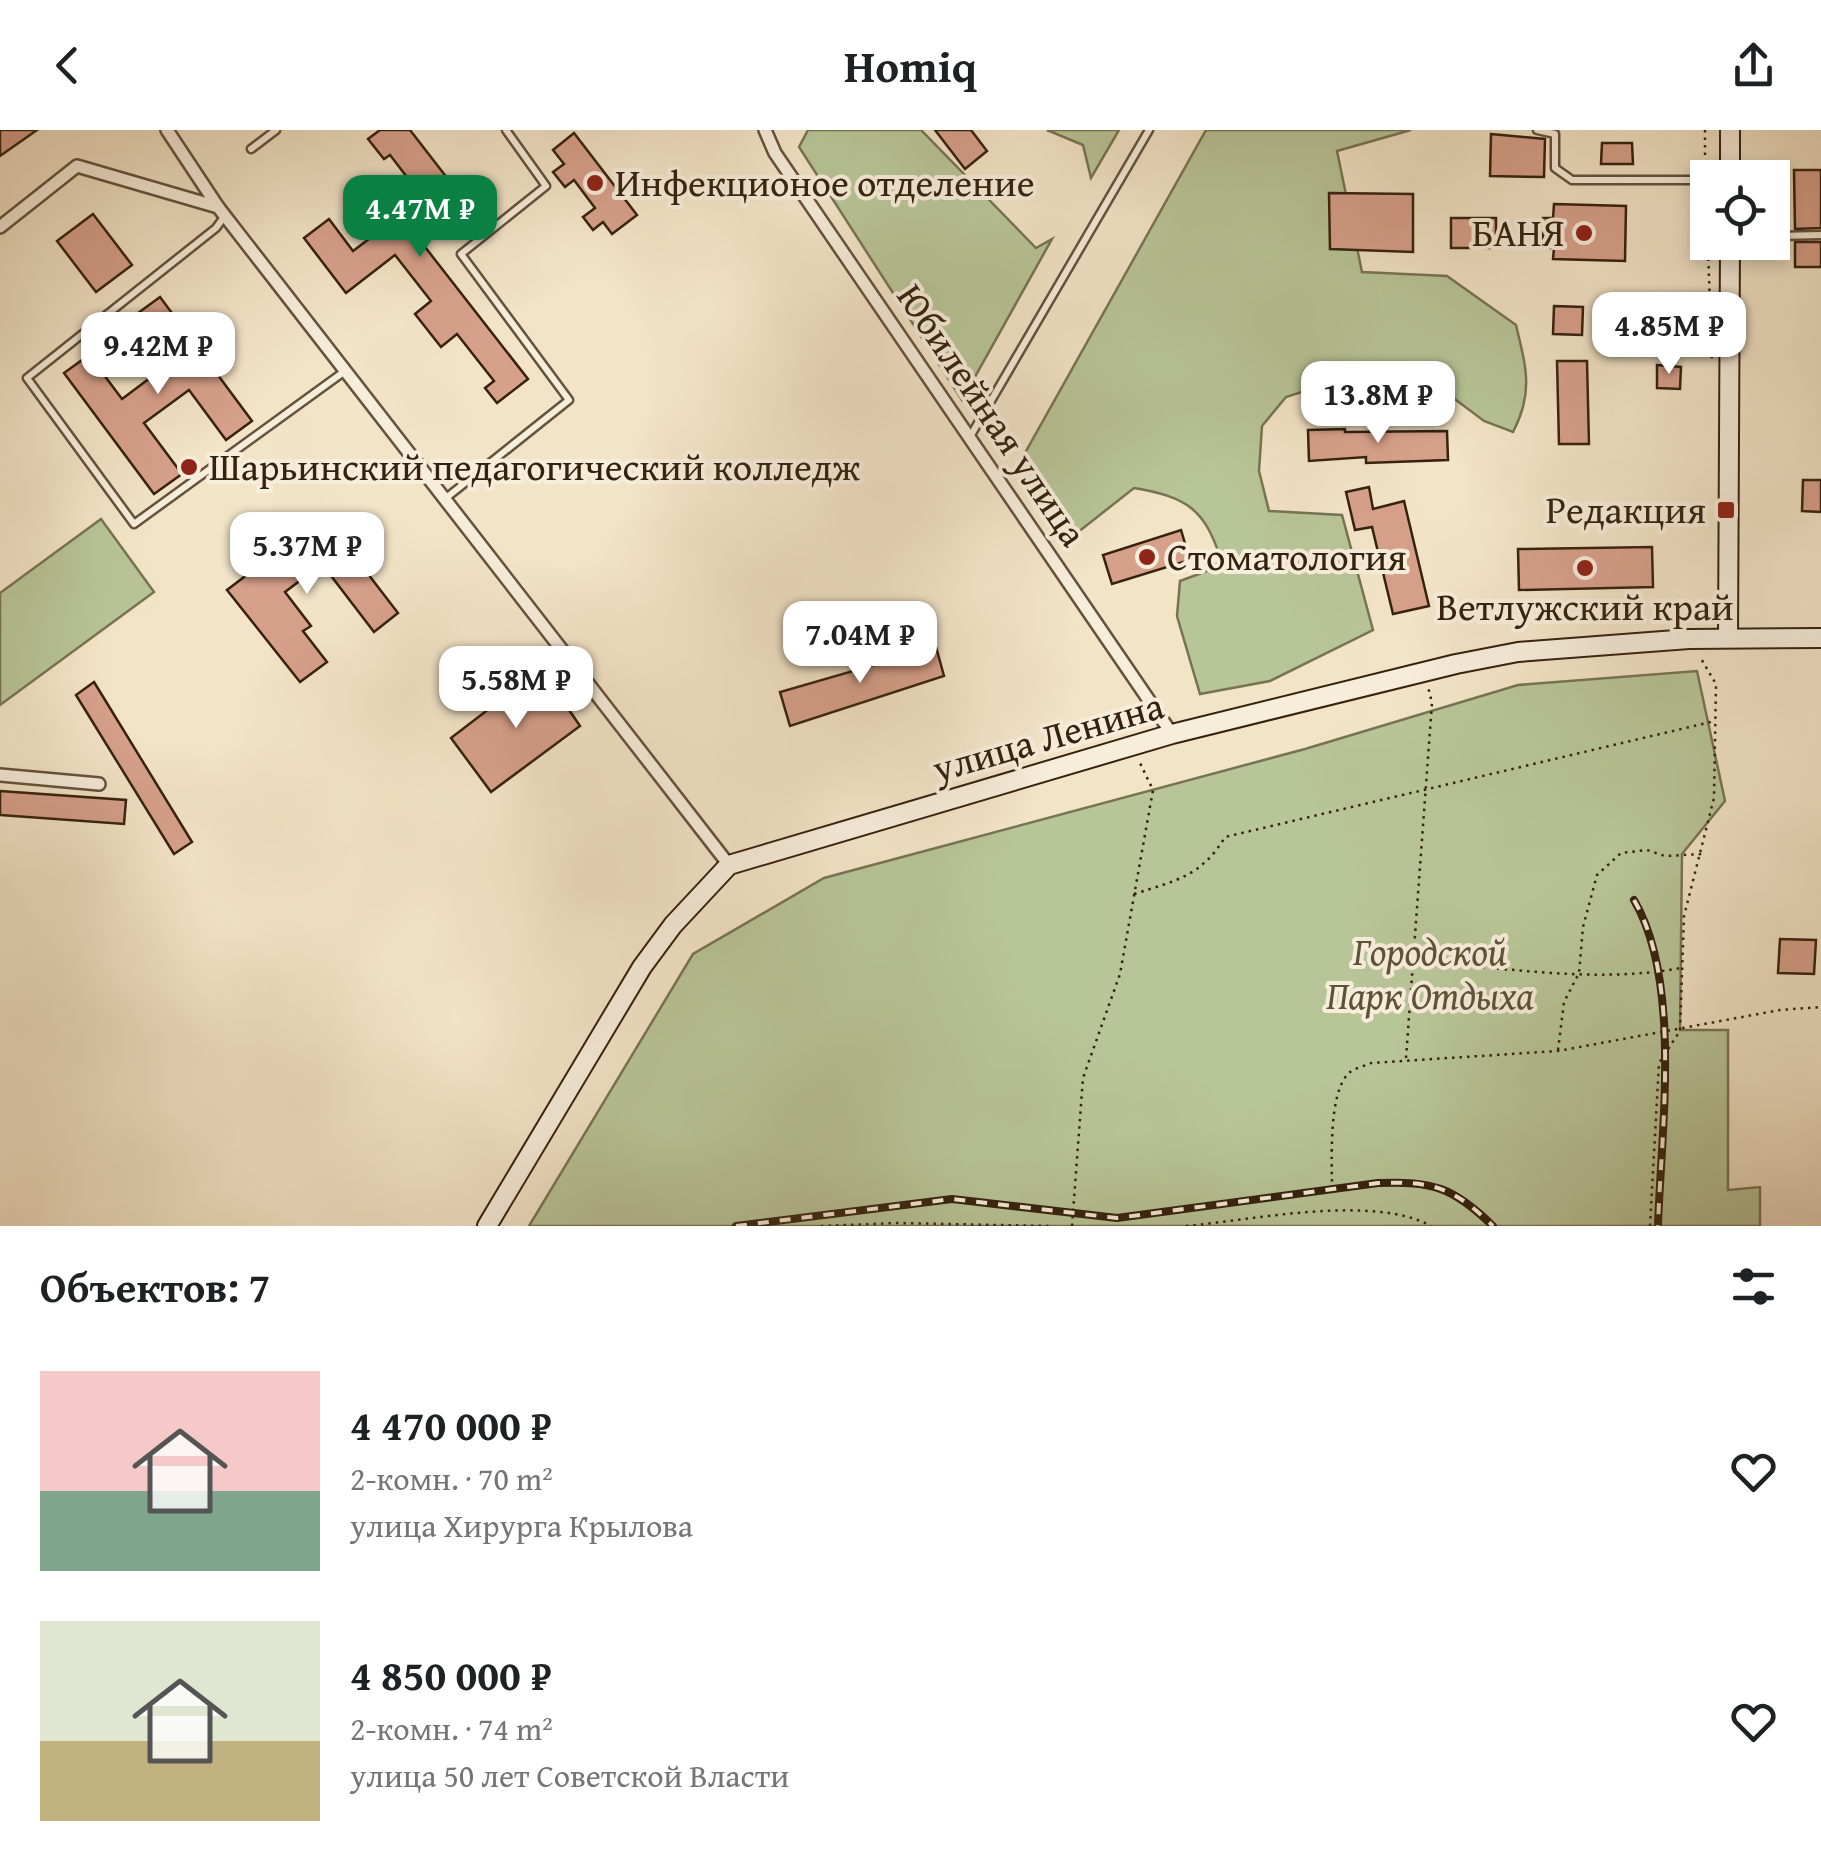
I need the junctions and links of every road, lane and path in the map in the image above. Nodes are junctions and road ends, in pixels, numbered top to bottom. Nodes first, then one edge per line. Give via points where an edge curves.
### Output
1 (167, 130) edge
2 (276, 130) edge
3 (506, 130) edge
4 (765, 130) edge
5 (1149, 130) edge
6 (1537, 130) edge
7 (1705, 130) edge
8 (1730, 130) edge
9 (251, 149) dead end
10 (1706, 160) edge
11 (1730, 160) edge
12 (1690, 180) edge
13 (222, 211) junction
14 (0, 228) edge
15 (1790, 236) edge
16 (1821, 236) edge
17 (1707, 260) edge
18 (1730, 260) edge
19 (1713, 370) dead end
20 (346, 372) junction
21 (971, 435) junction
22 (445, 499) junction
23 (1728, 638) junction
24 (1821, 638) edge
25 (1690, 640) junction
26 (1425, 673) junction
27 (1715, 721) junction
28 (1172, 734) junction
29 (1132, 746) junction
30 (0, 775) edge
31 (99, 784) dead end
32 (1426, 792) junction
33 (1702, 854) junction
34 (729, 865) junction
35 (1134, 894) junction
36 (1414, 961) junction
37 (1682, 968) junction
38 (1579, 974) junction
39 (1821, 1008) edge
40 (1680, 1030) junction
41 (1558, 1052) junction
42 (1406, 1060) junction
43 (1332, 1189) dead end
44 (487, 1226) edge
45 (820, 1226) edge
46 (1050, 1226) edge
47 (1072, 1226) edge
48 (1186, 1226) edge
49 (1431, 1226) edge
50 (1650, 1226) edge

1 - 13 street
2 - 9 lane
3 - 22 lane via 546,186 461,254 570,400
4 - 21 street, Юбилейная улица
5 - 21 lane
6 - 12 lane via 1554,134 1556,168 1572,180
7 - 10 path
8 - 11 street
13 - 14 street via 76,166
13 - 20 street
13 - 20 lane via 216,228 27,378 134,524
15 - 16 lane
17 - 19 path
18 - 23 street
20 - 22 street
21 - 28 street, Юбилейная улица
22 - 34 street
23 - 24 street, улица Ленина
23 - 25 street, улица Ленина
25 - 26 street, улица Ленина via 1518,652
25 - 27 path via 1716,684
26 - 28 street, улица Ленина
26 - 32 path via 1432,703
27 - 32 path
27 - 33 path via 1714,798
28 - 29 street, улица Ленина
29 - 34 street, улица Ленина
29 - 35 path via 1152,790
30 - 31 street
32 - 35 path via 1224,837 1210,862
32 - 36 path
33 - 37 path via 1684,916
33 - 38 path via 1621,853 1597,875
34 - 44 street via 642,968
35 - 47 path via 1120,974 1082,1078
36 - 38 path
36 - 42 path
37 - 38 path
37 - 40 path
38 - 41 path via 1564,1002
39 - 40 path
40 - 41 path
40 - 50 path via 1659,1063
41 - 42 path
42 - 43 path via 1348,1073 1332,1136
45 - 46 path
48 - 49 path via 1360,1209 1411,1215

